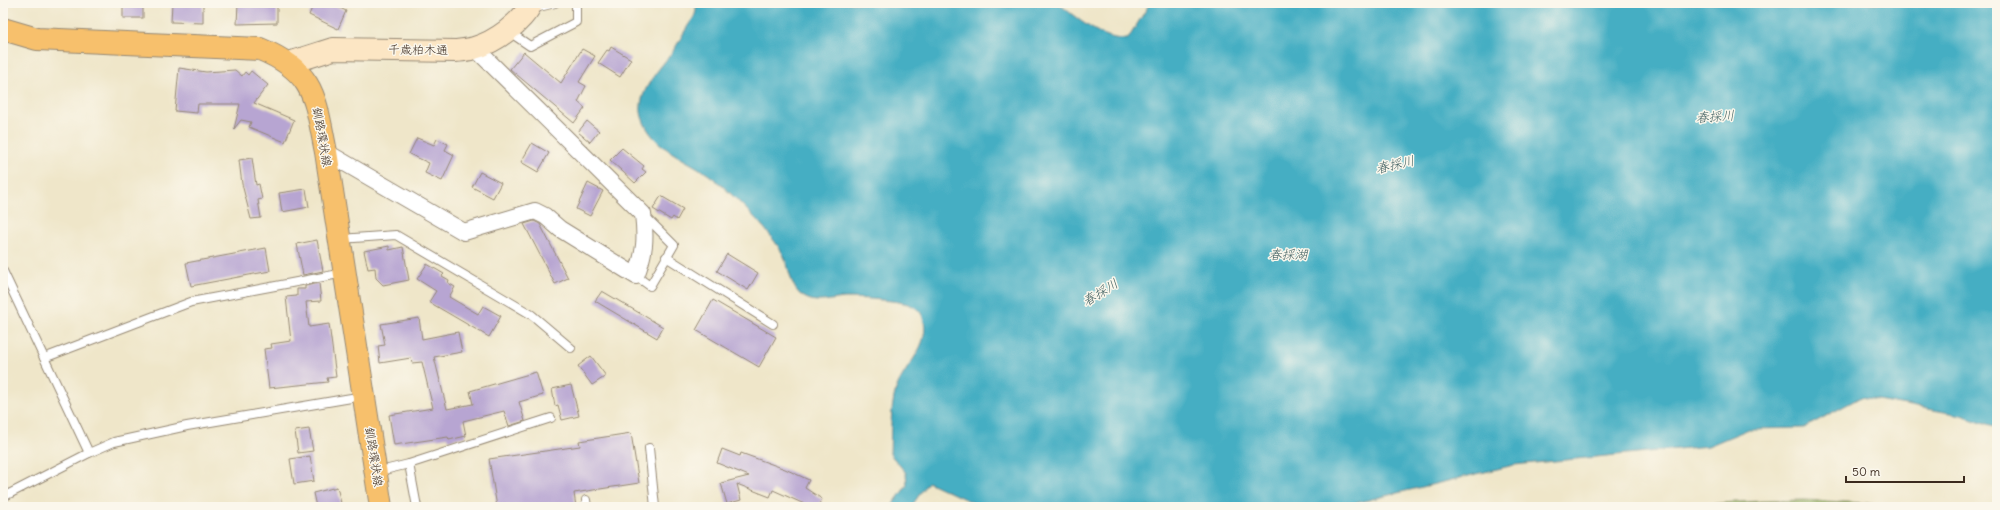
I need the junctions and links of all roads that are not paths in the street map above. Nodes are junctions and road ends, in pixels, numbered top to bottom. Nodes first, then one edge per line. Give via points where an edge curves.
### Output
1 (555, 3) edge
2 (576, 3) edge
3 (530, 6) edge
4 (3, 29) edge
5 (507, 31) junction
6 (475, 48) junction
7 (288, 63) junction
8 (326, 152) junction
9 (643, 214) junction
10 (339, 239) junction
11 (666, 257) junction
12 (3, 271) edge
13 (344, 273) junction
14 (636, 276) junction
15 (773, 324) dead end
16 (571, 348) dead end
17 (44, 358) junction
18 (364, 396) junction
19 (551, 418) dead end
20 (649, 448) dead end
21 (89, 453) junction
22 (409, 464) junction
23 (376, 472) junction
24 (3, 497) edge
25 (381, 507) edge
26 (417, 507) edge
27 (655, 507) edge

1 - 3 lane
2 - 5 lane via 576,22 530,46
3 - 5 street, 千歳柏木通
4 - 7 main road, 釧路環状線 via 37,39 260,49
5 - 6 street, 千歳柏木通
6 - 7 street, 千歳柏木通 via 456,51 333,49
6 - 9 street
7 - 8 main road, 釧路環状線 via 303,78 314,96
8 - 10 main road, 釧路環状線
8 - 14 street via 464,232 535,211
9 - 11 lane via 674,245
9 - 14 street via 644,256
10 - 13 main road, 釧路環状線
10 - 16 lane via 396,235 532,315
11 - 14 lane via 650,286
11 - 15 lane
12 - 17 lane
13 - 17 lane via 191,302
13 - 18 main road, 釧路環状線
17 - 21 lane
18 - 21 lane via 187,426 114,442
18 - 23 main road, 釧路環状線
19 - 22 lane
20 - 27 lane
21 - 24 lane
22 - 23 lane
22 - 26 lane
23 - 25 main road, 釧路環状線

